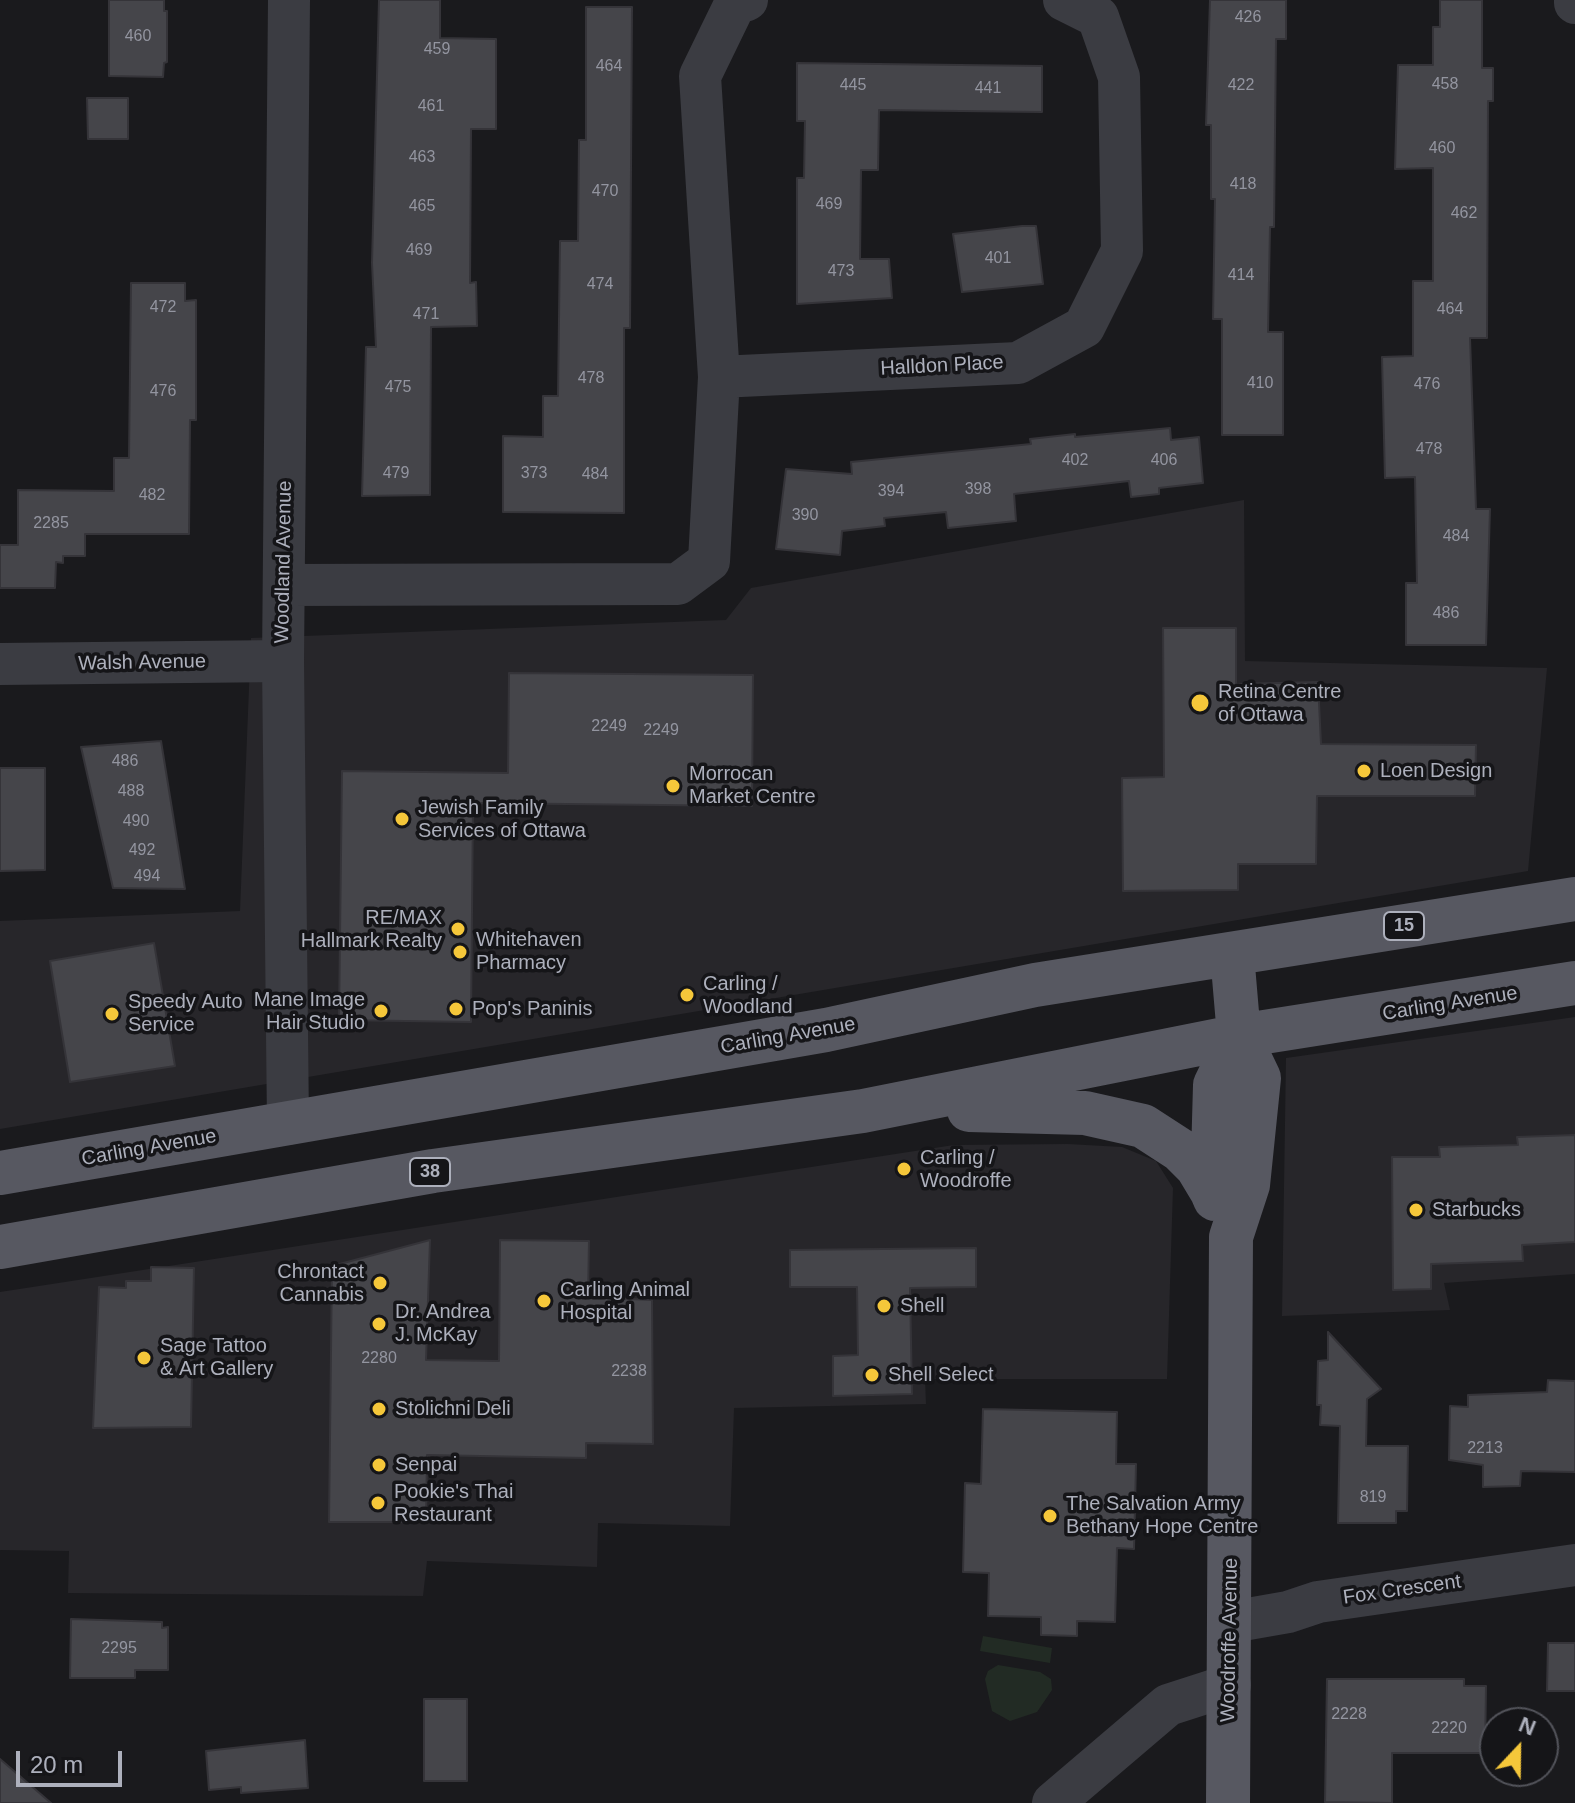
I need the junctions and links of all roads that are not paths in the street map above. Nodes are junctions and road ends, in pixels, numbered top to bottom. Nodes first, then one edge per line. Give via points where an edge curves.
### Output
1 (289, 0) edge
2 (747, 0) edge
3 (1064, 0) edge
4 (719, 377) junction
5 (284, 585) junction
6 (283, 661) junction
7 (0, 664) edge
8 (1575, 899) edge
9 (1232, 954) junction
10 (1575, 983) edge
11 (1239, 1036) junction
12 (863, 1111) junction
13 (288, 1124) junction
14 (0, 1173) edge
15 (1212, 1192) junction
16 (1231, 1237) junction
17 (0, 1247) edge
18 (1575, 1565) edge
19 (1231, 1622) junction
20 (1230, 1685) junction
21 (1053, 1803) edge
22 (1228, 1803) edge

1 - 5 street, Woodland Avenue
2 - 4 street via 735,4 700,76
3 - 4 street, Halldon Place via 1098,17 1119,77 1122,251 1084,327 1018,363
4 - 5 street via 709,561 678,584
5 - 6 street, Woodland Avenue
6 - 7 street, Walsh Avenue
6 - 13 street, Woodland Avenue
8 - 9 main road, Carling Avenue / 15
9 - 11 main road
9 - 13 main road, Carling Avenue via 1035,985 826,1030
10 - 11 main road, Carling Avenue
11 - 12 main road, Carling Avenue / 38
11 - 15 main road, Woodroffe Avenue via 1215,1085
11 - 16 main road, Woodroffe Avenue via 1259,1078 1248,1185
12 - 15 main road via 1037,1110 1116,1118 1161,1134 1197,1167
12 - 17 main road, Carling Avenue / 38 via 433,1171
13 - 14 main road, Carling Avenue
15 - 16 main road, Woodroffe Avenue
16 - 19 main road, Woodroffe Avenue
18 - 19 street, Fox Crescent via 1318,1602
19 - 20 main road, Woodroffe Avenue
20 - 21 street via 1168,1705
20 - 22 main road, Woodroffe Avenue

